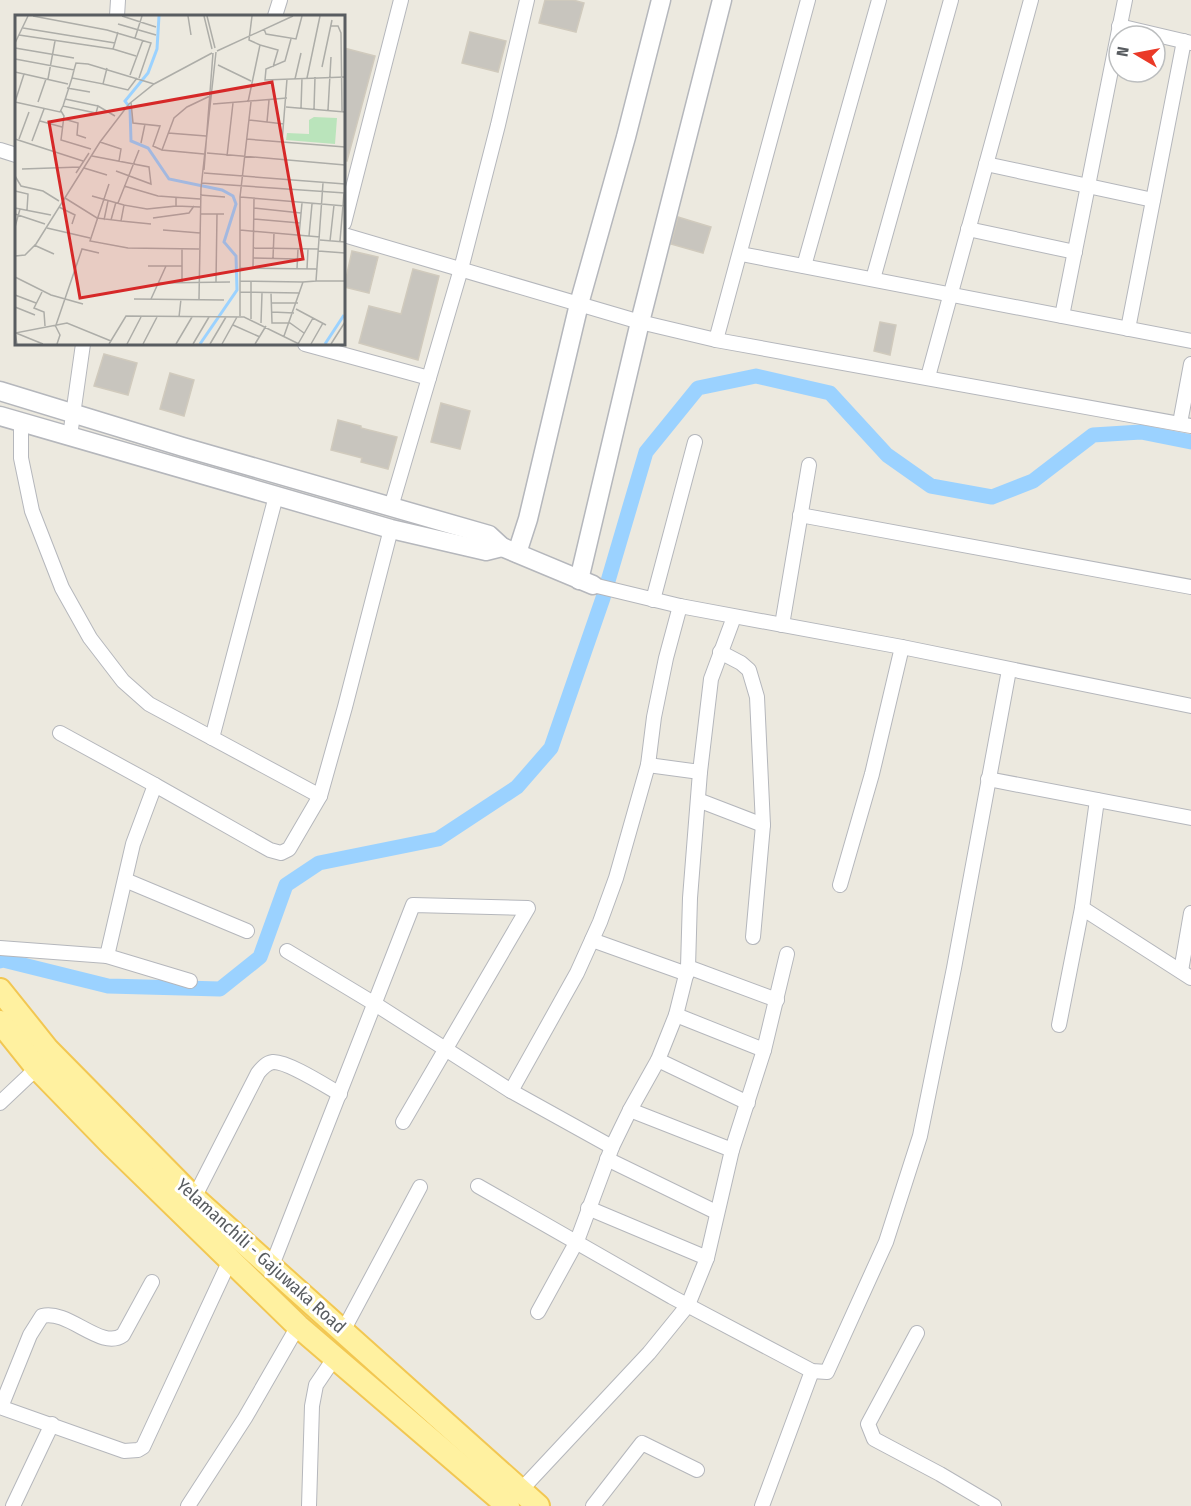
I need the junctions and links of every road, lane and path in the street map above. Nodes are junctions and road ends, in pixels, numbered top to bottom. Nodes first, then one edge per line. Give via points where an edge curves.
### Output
1 (118, 0) edge
2 (280, 0) edge
3 (527, 0) edge
4 (661, 0) edge
5 (722, 0) edge
6 (808, 0) edge
7 (879, 0) edge
8 (951, 0) edge
9 (1031, 0) edge
10 (1125, 0) edge
11 (398, 1) edge
12 (117, 15) edge
13 (275, 15) edge
14 (1119, 24) edge
15 (1167, 37) edge
16 (1188, 42) edge
17 (1108, 84) edge
18 (0, 150) edge
19 (15, 155) edge
20 (987, 164) junction
21 (1088, 187) junction
22 (1153, 200) junction
23 (345, 219) edge
24 (968, 229) junction
25 (345, 236) edge
26 (1075, 252) junction
27 (741, 254) junction
28 (804, 266) junction
29 (461, 269) junction
30 (873, 279) junction
31 (951, 294) junction
32 (579, 304) junction
33 (1062, 316) junction
34 (640, 322) junction
35 (1128, 328) junction
36 (716, 340) junction
37 (1191, 341) edge
38 (83, 345) edge
39 (309, 345) edge
40 (1191, 364) edge
41 (928, 377) junction
42 (429, 378) junction
43 (0, 391) edge
44 (75, 414) junction
45 (0, 416) edge
46 (21, 423) junction
47 (1185, 424) edge
48 (70, 436) junction
49 (695, 442) dead end
50 (809, 465) dead end
51 (276, 496) junction
52 (391, 507) junction
53 (800, 514) junction
54 (391, 529) junction
55 (509, 550) junction
56 (586, 583) junction
57 (1191, 587) edge
58 (653, 600) junction
59 (681, 606) junction
60 (734, 617) junction
61 (782, 625) junction
62 (902, 647) junction
63 (720, 652) junction
64 (1009, 670) junction
65 (1191, 706) edge
66 (60, 733) dead end
67 (212, 738) junction
68 (648, 765) junction
69 (700, 772) junction
70 (988, 779) junction
71 (155, 785) junction
72 (320, 796) junction
73 (698, 800) junction
74 (1096, 800) junction
75 (1191, 818) edge
76 (763, 825) junction
77 (124, 880) junction
78 (840, 885) dead end
79 (1082, 908) junction
80 (1191, 914) edge
81 (247, 931) dead end
82 (753, 937) dead end
83 (592, 940) junction
84 (0, 948) edge
85 (287, 951) dead end
86 (787, 954) dead end
87 (107, 956) junction
88 (688, 970) junction
89 (1186, 974) edge
90 (190, 981) dead end
91 (0, 991) edge
92 (777, 1000) junction
93 (375, 1004) junction
94 (676, 1015) junction
95 (0, 1022) edge
96 (1059, 1025) dead end
97 (26, 1039) junction
98 (445, 1049) junction
99 (764, 1050) junction
100 (658, 1060) junction
101 (37, 1068) junction
102 (511, 1091) junction
103 (340, 1094) junction
104 (0, 1103) edge
105 (748, 1103) junction
106 (630, 1110) junction
107 (402, 1122) dead end
108 (732, 1150) junction
109 (609, 1153) junction
110 (478, 1186) dead end
111 (420, 1187) dead end
112 (194, 1198) junction
113 (588, 1208) junction
114 (716, 1212) junction
115 (577, 1241) junction
116 (707, 1258) junction
117 (230, 1260) junction
118 (271, 1268) junction
119 (152, 1282) dead end
120 (688, 1305) junction
121 (538, 1312) dead end
122 (298, 1326) junction
123 (343, 1331) junction
124 (917, 1333) dead end
125 (335, 1357) junction
126 (812, 1371) junction
127 (1, 1407) edge
128 (52, 1424) junction
129 (697, 1470) dead end
130 (514, 1498) edge
131 (13, 1506) edge
132 (188, 1506) edge
133 (309, 1506) edge
134 (538, 1506) edge
135 (593, 1506) edge
136 (762, 1506) edge
137 (994, 1506) edge

1 - 12 street
2 - 13 street
3 - 29 street
4 - 32 street
5 - 34 street
6 - 27 street
7 - 28 street
8 - 30 street
9 - 20 street
10 - 14 street
11 - 23 street
15 - 16 street
16 - 22 street
17 - 21 street
18 - 19 street
20 - 21 street
20 - 24 street
21 - 22 street
21 - 26 street
22 - 35 street
24 - 26 street
24 - 31 street
25 - 29 street
26 - 33 street
27 - 28 street
27 - 36 street
28 - 30 street
29 - 32 street
29 - 42 street
30 - 31 street
31 - 33 street
31 - 41 street
32 - 34 street
32 - 55 street via 528,519
33 - 35 street
34 - 36 street
34 - 56 street
35 - 37 street
36 - 41 street
38 - 44 street
39 - 42 street
40 - 47 street
41 - 47 street
42 - 52 street
43 - 44 street
44 - 48 street
44 - 52 street
45 - 46 street
46 - 48 street
46 - 67 street via 21,459 32,511 62,588 90,638 123,681 149,704
48 - 51 street
49 - 58 street
50 - 53 street
51 - 54 street
51 - 67 street
52 - 55 street via 489,534
53 - 57 street
53 - 61 street
54 - 55 street via 486,551
54 - 72 street
55 - 56 street
56 - 58 street
58 - 59 street
59 - 60 street
59 - 68 street via 666,658
60 - 61 street
60 - 63 street
61 - 62 street
62 - 64 street
62 - 78 street
63 - 69 street via 711,679
63 - 76 street via 749,670 757,697
64 - 65 street
64 - 70 street
66 - 71 street
67 - 72 street
68 - 69 street
68 - 83 street via 616,878
69 - 73 street
70 - 74 street
70 - 126 street via 954,968 910,1170 886,1242 830,1366 827,1372
71 - 72 street via 281,853 289,849
71 - 77 street
73 - 76 street
73 - 88 street
74 - 75 street
74 - 79 street
76 - 82 street
77 - 81 street
77 - 87 street
79 - 89 street
79 - 96 street
80 - 89 street
83 - 88 street
83 - 102 street
84 - 87 street
85 - 93 street
86 - 92 street
87 - 90 street
88 - 92 street
88 - 94 street
91 - 97 main road, Yelamanchili - Gajuwaka Road
92 - 99 street
93 - 98 street
93 - 98 street via 413,905 528,908
93 - 103 street
94 - 99 street
94 - 100 street
95 - 97 main road, Yelamanchili - Gajuwaka Road
97 - 101 main road, Yelamanchili - Gajuwaka Road
97 - 112 main road, Yelamanchili - Gajuwaka Road via 48,1050
98 - 102 street
98 - 107 street
99 - 105 street
100 - 105 street
100 - 106 street
101 - 104 street
101 - 117 main road, Yelamanchili - Gajuwaka Road
102 - 109 street
103 - 112 street via 283,1063 264,1066
103 - 118 street
105 - 108 street
106 - 108 street
106 - 109 street
108 - 114 street
109 - 113 street
109 - 114 street
110 - 115 street
111 - 123 street
112 - 118 main road, Yelamanchili - Gajuwaka Road
113 - 115 street
113 - 116 street
114 - 116 street
115 - 120 street
115 - 121 street
116 - 120 street
117 - 122 main road, Yelamanchili - Gajuwaka Road
117 - 128 street via 143,1447 124,1451
118 - 123 main road, Yelamanchili - Gajuwaka Road
119 - 127 street via 118,1339 104,1338 60,1316 42,1316 30,1335
120 - 126 street
120 - 130 street via 650,1353
122 - 125 main road, Yelamanchili - Gajuwaka Road
122 - 132 street
123 - 130 main road, Yelamanchili - Gajuwaka Road
124 - 137 street via 868,1424 870,1433 874,1439
125 - 130 main road, Yelamanchili - Gajuwaka Road
125 - 133 street via 316,1385 312,1406
126 - 136 street
127 - 128 street
128 - 131 street
129 - 135 street via 642,1443
130 - 134 main road, Yelamanchili - Gajuwaka Road

